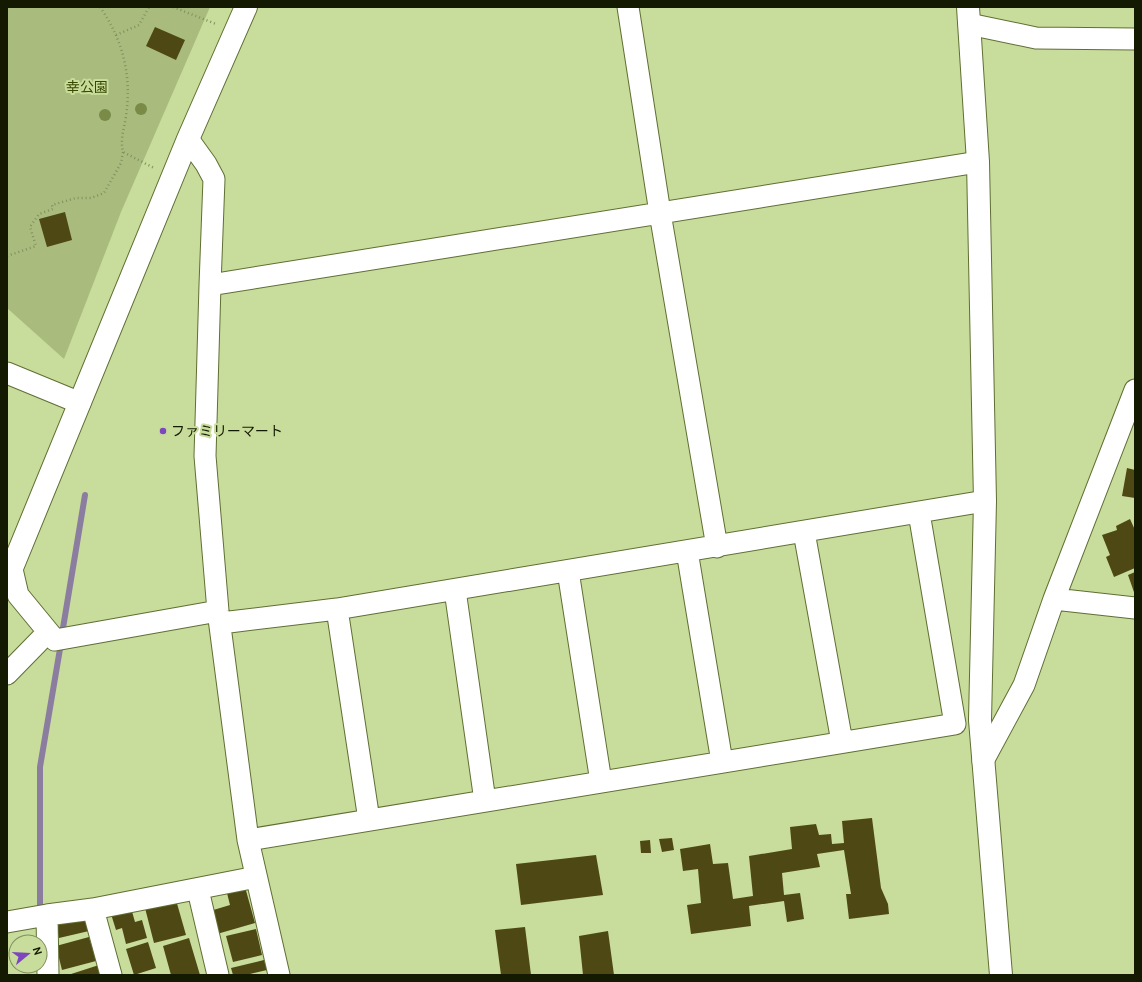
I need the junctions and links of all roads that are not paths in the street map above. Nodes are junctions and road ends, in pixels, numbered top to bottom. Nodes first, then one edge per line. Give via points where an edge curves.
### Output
1 (246, 7) edge
2 (628, 7) edge
3 (968, 15) edge
4 (1135, 39) edge
5 (188, 139) junction
6 (978, 162) junction
7 (660, 213) junction
8 (210, 285) junction
9 (7, 374) edge
10 (1135, 390) edge
11 (80, 403) junction
12 (1130, 428) edge
13 (986, 501) junction
14 (919, 513) junction
15 (804, 532) junction
16 (716, 547) junction
17 (687, 551) junction
18 (568, 571) junction
19 (9, 572) edge
20 (455, 590) junction
21 (1054, 599) junction
22 (1135, 608) edge
23 (337, 609) junction
24 (219, 617) junction
25 (48, 632) junction
26 (7, 674) edge
27 (842, 742) junction
28 (983, 761) junction
29 (722, 762) junction
30 (601, 782) junction
31 (485, 801) junction
32 (369, 820) junction
33 (248, 840) junction
34 (256, 877) junction
35 (198, 890) junction
36 (93, 909) junction
37 (46, 915) junction
38 (7, 922) edge
39 (48, 975) edge
40 (111, 975) edge
41 (218, 975) edge
42 (279, 975) edge
43 (1000, 975) edge

1 - 5 street
2 - 7 street
3 - 4 street via 1036,38
3 - 6 street
5 - 8 street via 214,179
5 - 11 street
6 - 7 street
6 - 13 street
7 - 8 street
7 - 16 street
8 - 24 street via 205,456
9 - 11 street
10 - 12 street
11 - 19 street
12 - 21 street
13 - 14 street
13 - 28 street via 980,720
14 - 15 street
14 - 27 street via 955,724
15 - 16 street
15 - 27 street
16 - 17 street
17 - 18 street
17 - 29 street
18 - 20 street
18 - 30 street
19 - 25 street via 18,595
20 - 23 street
20 - 31 street
21 - 22 street
21 - 28 street via 1024,685
23 - 24 street
23 - 32 street
24 - 25 street via 55,640
24 - 33 street
25 - 26 street
27 - 29 street
28 - 43 street
29 - 30 street
30 - 31 street
31 - 32 street
32 - 33 street
33 - 34 street
34 - 35 street
34 - 42 street
35 - 36 street
35 - 41 street
36 - 37 street
36 - 40 street
37 - 38 street
37 - 39 street

